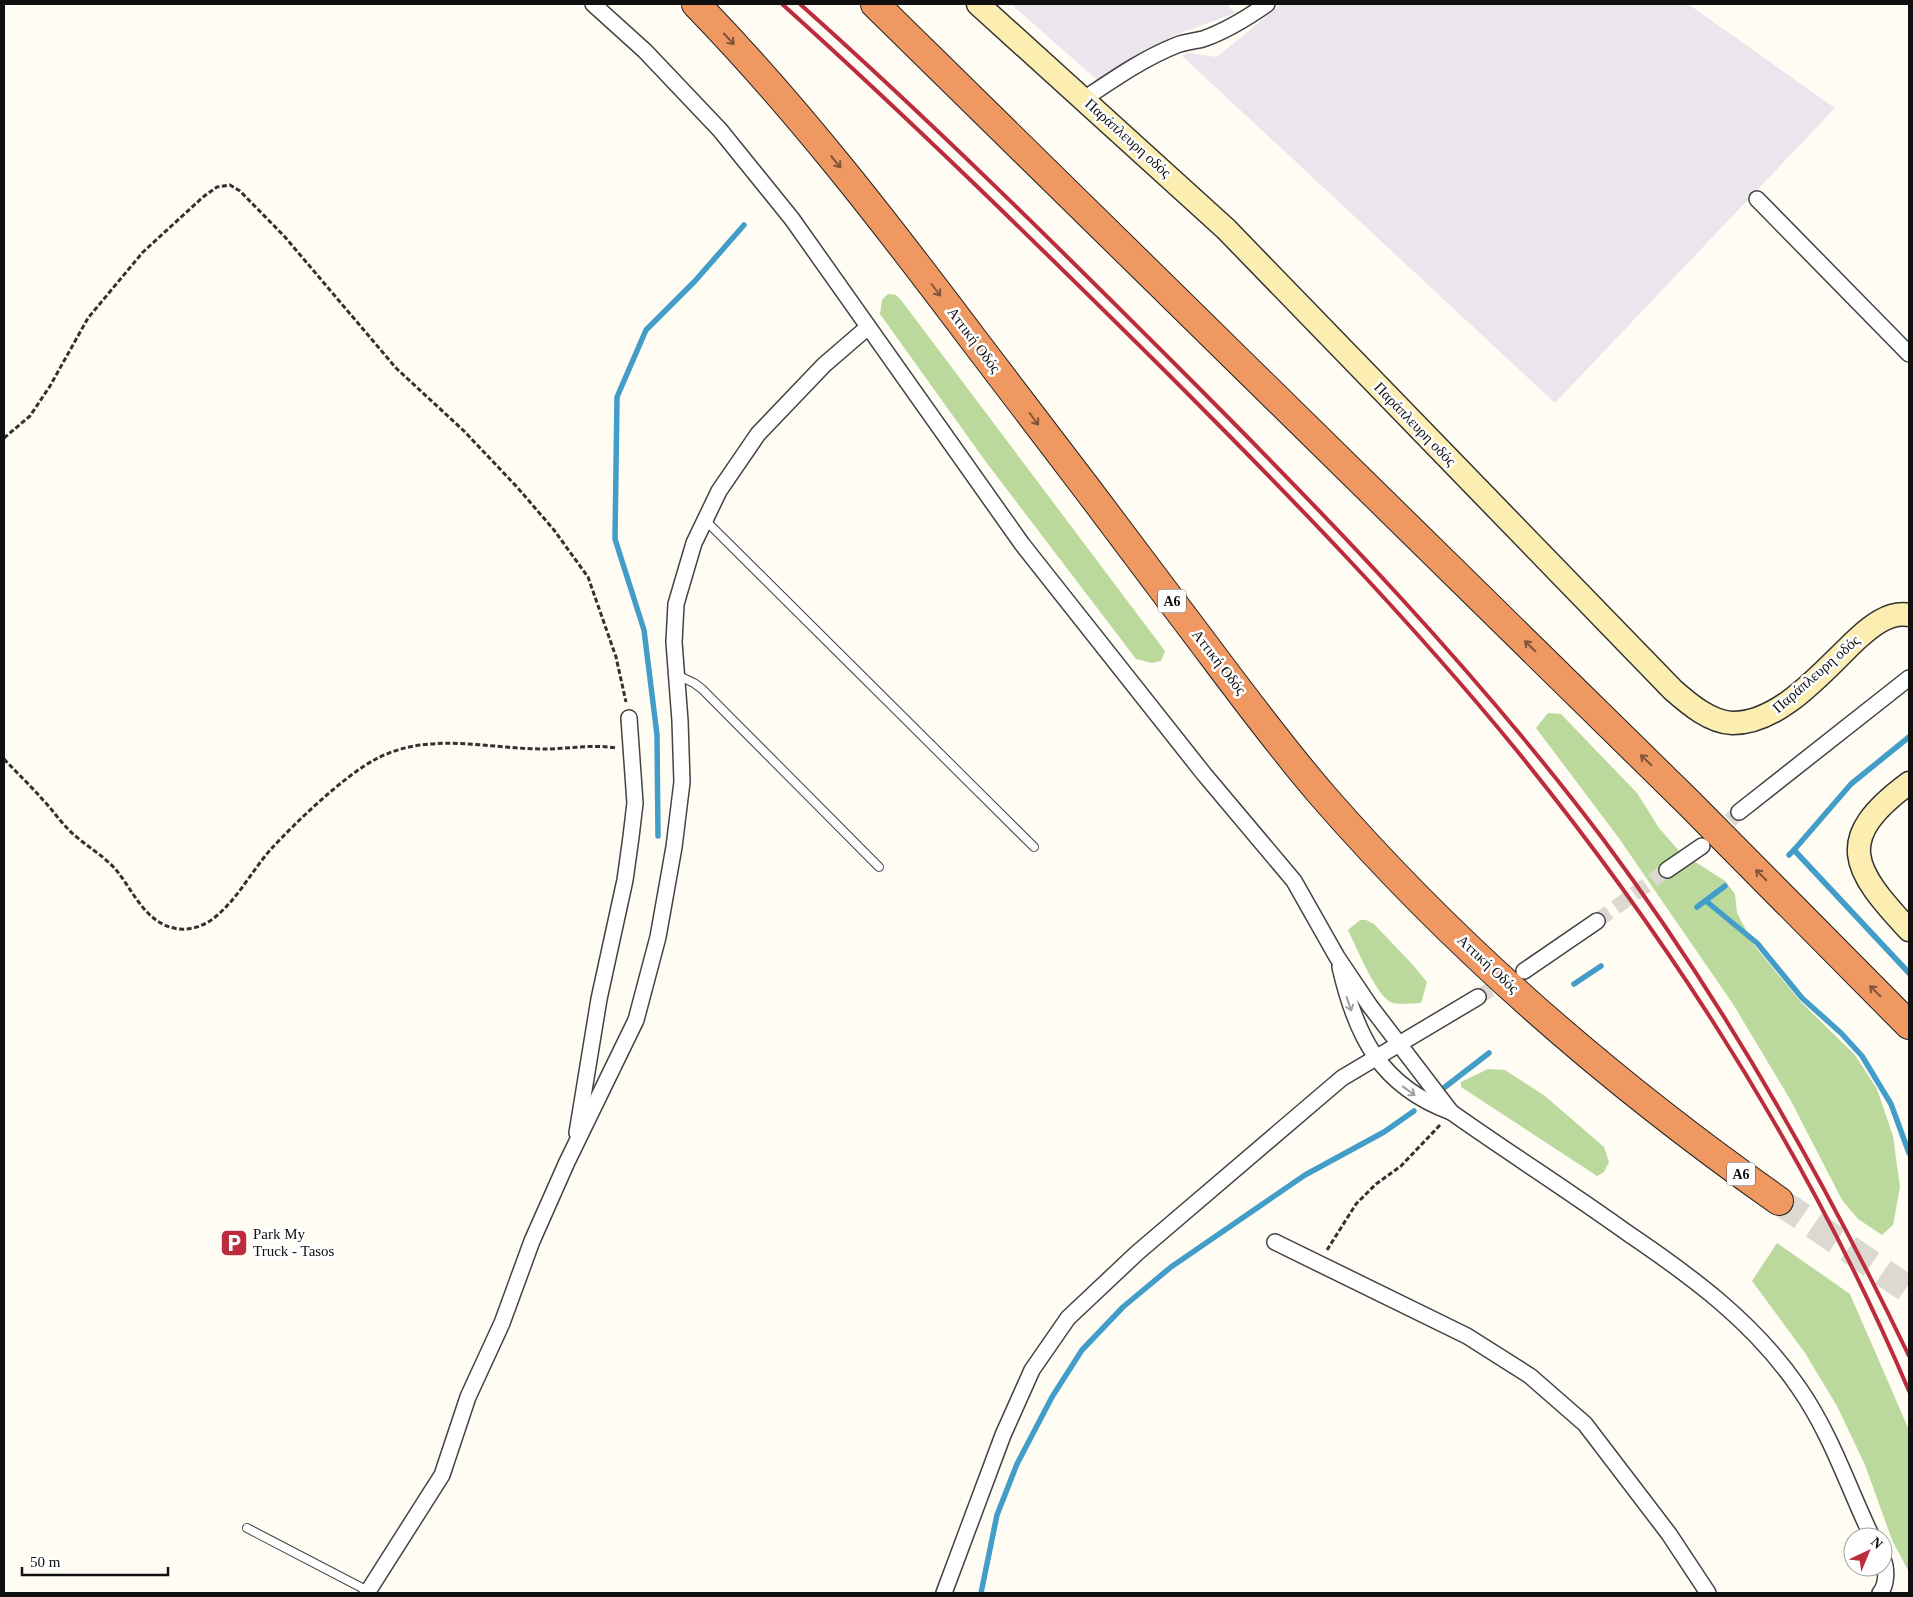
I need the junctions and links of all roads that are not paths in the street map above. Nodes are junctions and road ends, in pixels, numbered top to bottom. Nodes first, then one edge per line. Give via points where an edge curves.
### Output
1 (593, 4) edge
2 (696, 4) edge
3 (875, 4) edge
4 (978, 4) edge
5 (1266, 4) edge
6 (1084, 99) junction
7 (1757, 199) dead end
8 (868, 327) junction
9 (1909, 354) edge
10 (705, 520) junction
11 (1909, 615) edge
12 (1909, 629) edge
13 (1866, 631) junction
14 (677, 676) junction
15 (1909, 678) edge
16 (630, 718) road end
17 (1909, 784) edge
18 (1740, 812) tunnel mouth
19 (1034, 846) dead end
20 (1702, 846) tunnel mouth
21 (879, 867) dead end
22 (1667, 870) tunnel mouth
23 (1597, 921) tunnel mouth
24 (1909, 930) edge
25 (1338, 957) junction
26 (1524, 971) tunnel mouth
27 (1478, 997) tunnel mouth
28 (1909, 1025) edge
29 (1398, 1044) junction
30 (1376, 1057) junction
31 (1451, 1112) junction
32 (573, 1150) junction
33 (1780, 1201) tunnel mouth
34 (1275, 1242) dead end
35 (1868, 1527) edge
36 (247, 1528) dead end
37 (1885, 1577) edge
38 (367, 1592) edge
39 (944, 1593) edge
40 (1708, 1593) edge
41 (1880, 1593) edge

1 - 8 street via 645,51 720,130 792,219
2 -> 33 highway, Αττική Οδός / Α6 via 876,210 1320,793 1397,878 1566,1037 1703,1148
28 -> 3 highway via 1688,802
4 - 6 street, Παράπλευρη οδός
5 - 6 street via 1227,29 1178,45 1138,64
6 - 13 street, Παράπλευρη οδός via 1226,228 1673,690 1703,713 1732,723 1770,714 1795,697
7 - 9 street
8 - 10 street via 824,365 758,434 719,491
8 - 25 street via 1022,544 1204,774 1294,881
10 - 14 street via 694,543 676,604 674,642
10 - 19 lane
11 - 13 street, Παράπλευρη οδός via 1884,619
12 - 13 street, Παράπλευρη οδός via 1886,625
14 - 21 lane via 702,689
14 - 32 street via 682,782 658,937 636,1020
15 - 18 street
16 - 32 street via 634,803 626,880 599,999
17 - 24 street via 1872,814 1862,830 1859,844 1861,865 1871,887
20 - 22 street
23 - 26 street
25 - 29 street
25 -> 30 street via 1356,1025
27 - 29 street
29 - 30 street
29 - 31 street
30 -> 31 street via 1401,1085 1424,1102
30 - 39 street via 1342,1078 1297,1114 1137,1252 1068,1318 1032,1370 1002,1435
31 - 35 street via 1656,1252 1700,1284 1743,1322 1776,1357 1825,1430
32 - 38 street via 468,1397 442,1475
34 - 40 street via 1467,1336 1530,1376 1585,1424 1669,1534
36 - 38 lane
37 - 41 street

